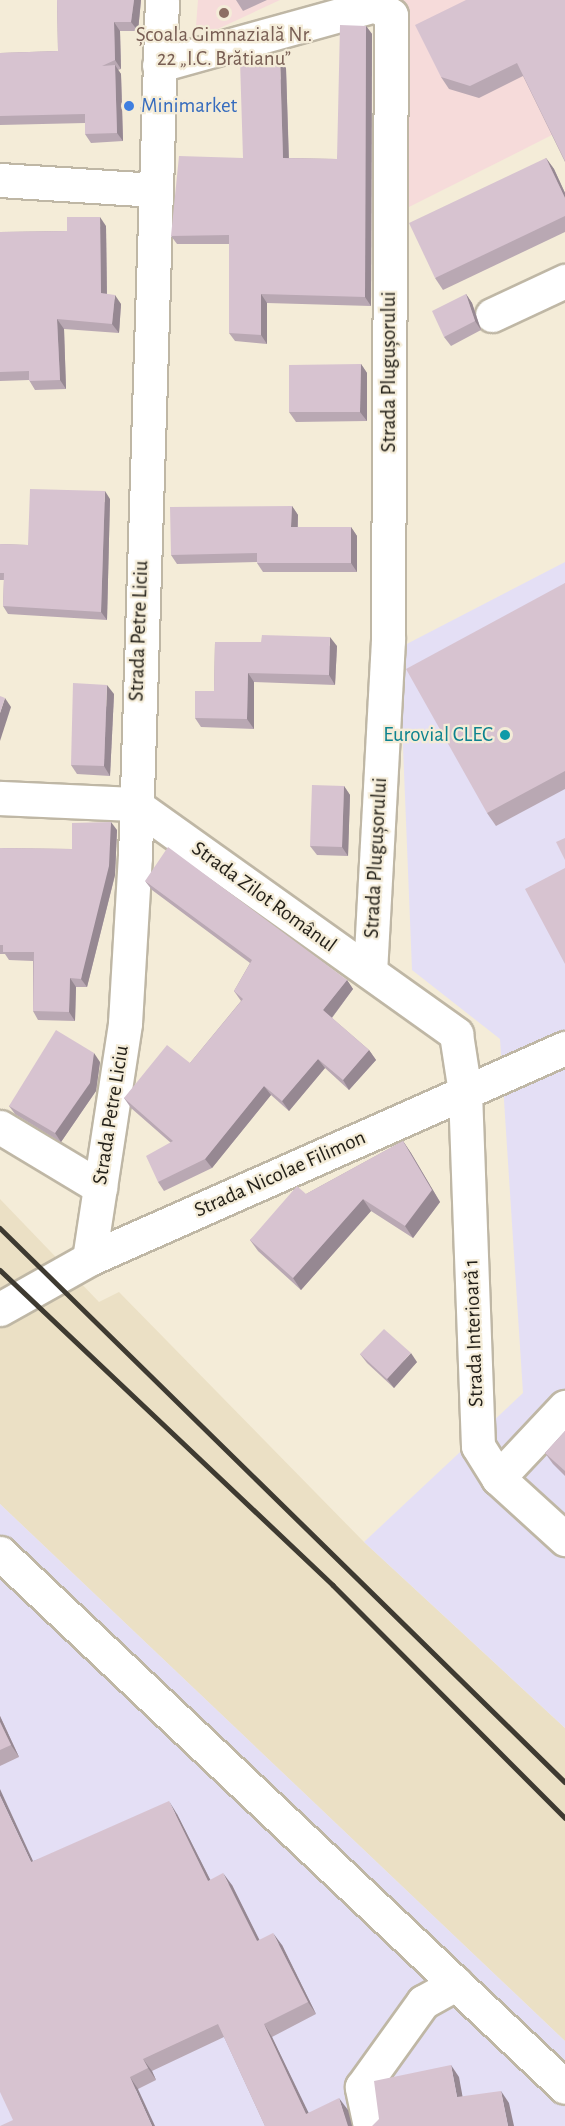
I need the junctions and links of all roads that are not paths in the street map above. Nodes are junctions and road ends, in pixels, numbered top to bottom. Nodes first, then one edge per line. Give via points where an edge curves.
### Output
1 (162, 0) edge
2 (159, 65) junction
3 (0, 180) edge
4 (153, 190) junction
5 (565, 281) edge
6 (492, 315) dead end
7 (0, 798) edge
8 (134, 804) junction
9 (369, 972) junction
10 (565, 1048) edge
11 (465, 1092) junction
12 (0, 1127) edge
13 (100, 1187) junction
14 (89, 1259) junction
15 (0, 1309) edge
16 (565, 1407) edge
17 (498, 1478) junction
18 (565, 1539) edge
19 (0, 1553) edge
20 (456, 1984) junction
21 (565, 2087) edge
22 (370, 2126) edge

1 - 2 street, Strada Petre Liciu
2 - 4 street, Strada Petre Liciu
2 - 9 street, Strada Plugușorului via 376,5 391,15 388,640
3 - 4 street
4 - 8 street, Strada Petre Liciu
5 - 6 street
7 - 8 street
8 - 9 street, Strada Zilot Românul
8 - 13 street, Strada Petre Liciu via 125,1023
9 - 11 street, Strada Zilot Românul via 456,1034
10 - 11 street, Strada Nicolae Filimon
11 - 14 street, Strada Nicolae Filimon
11 - 17 street, Strada Interioară 1 via 478,1446
12 - 13 street
13 - 14 street, Strada Petre Liciu
14 - 15 street, Strada Nicolae Filimon
16 - 17 street
17 - 18 street, Strada Interioară 1
19 - 20 street
20 - 21 street
20 - 22 street via 423,2002 362,2087

